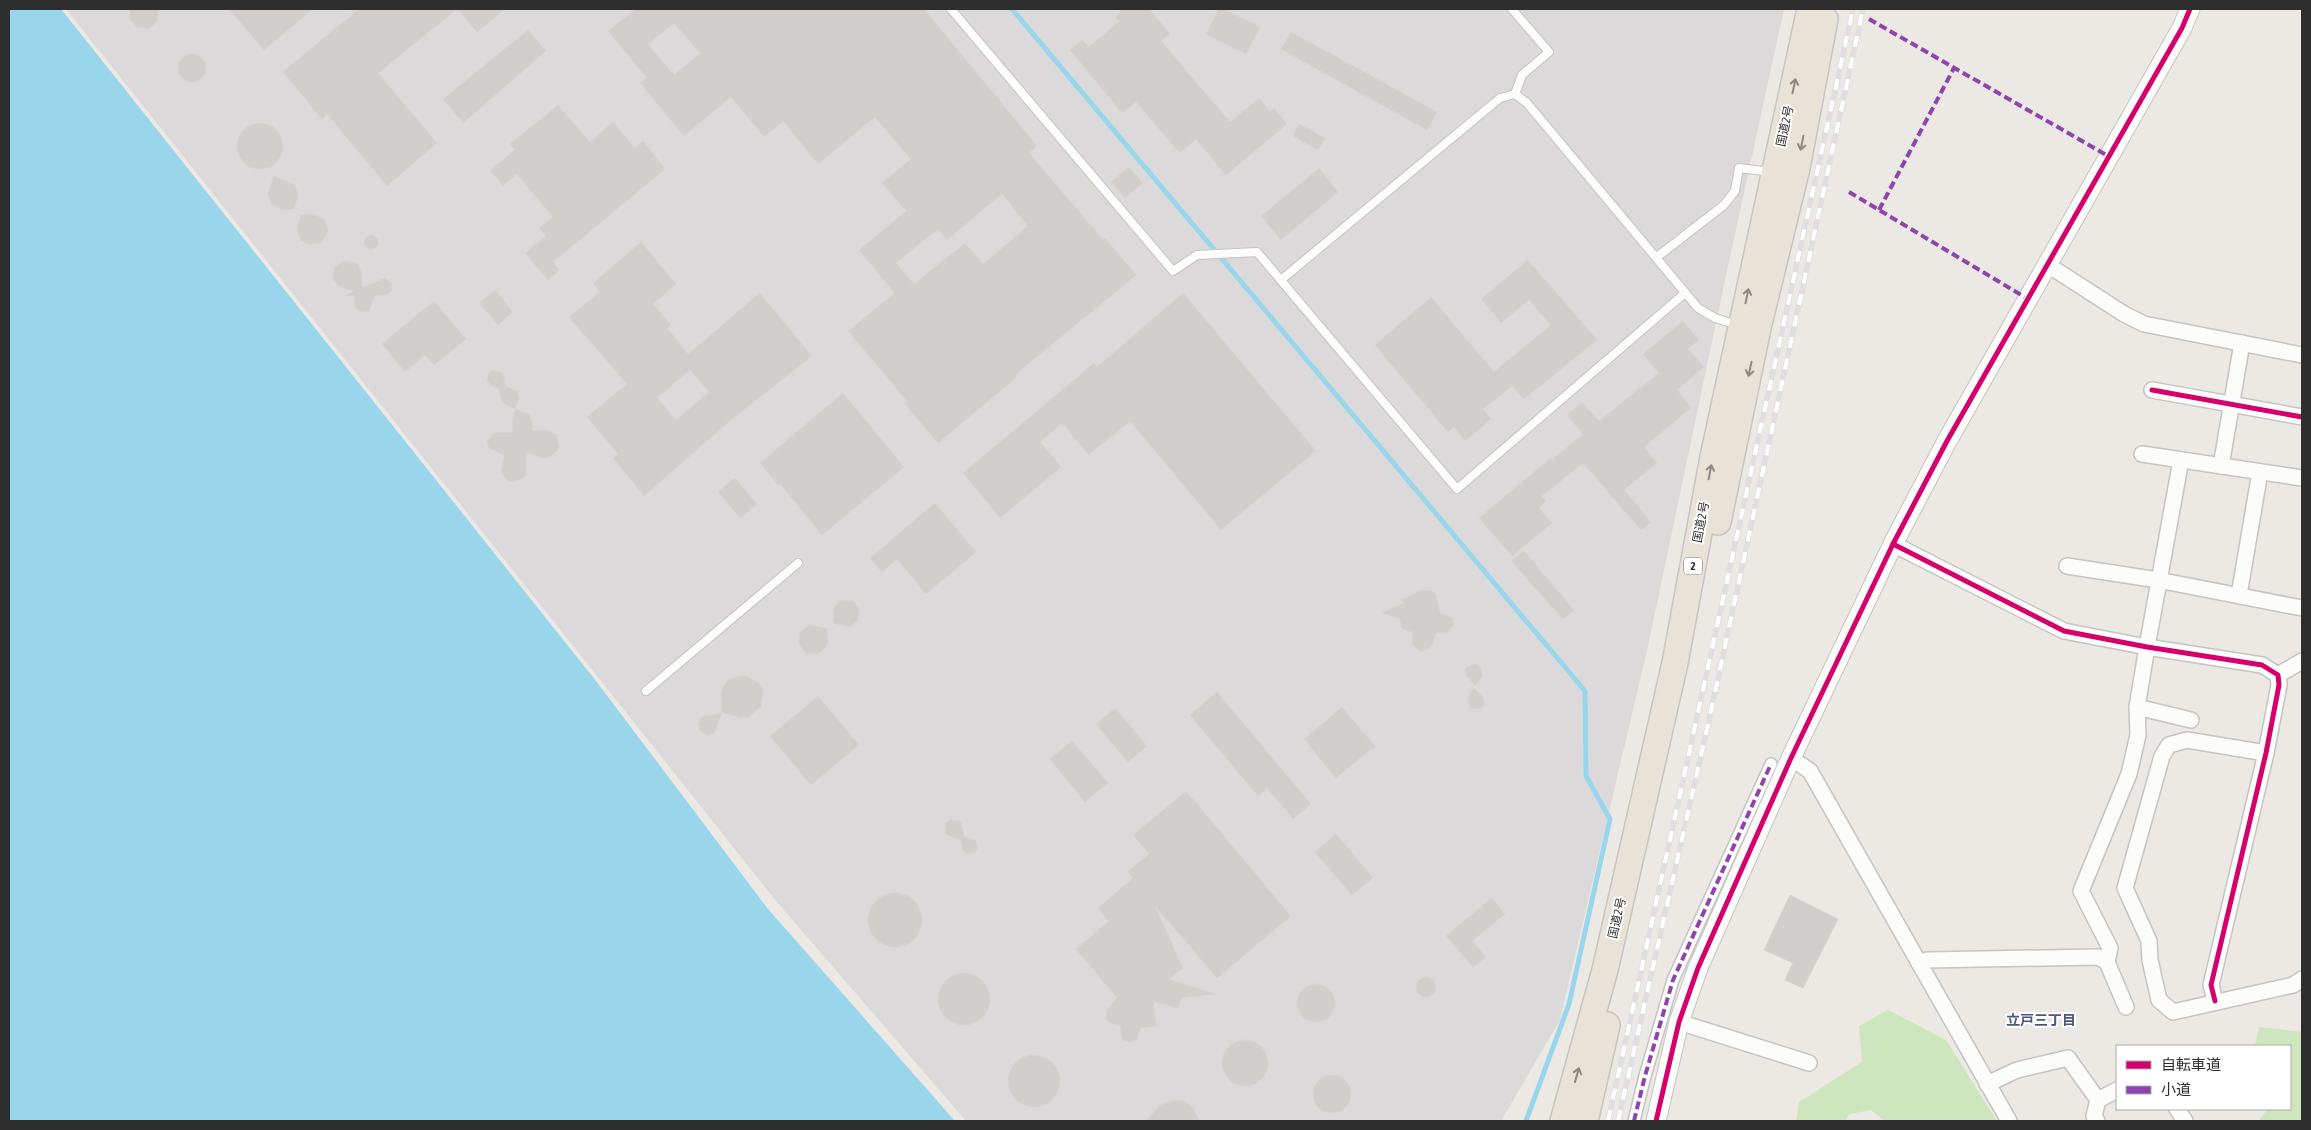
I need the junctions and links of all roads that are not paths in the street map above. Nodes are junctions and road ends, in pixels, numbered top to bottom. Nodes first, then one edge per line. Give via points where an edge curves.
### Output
1 (951, 9) edge
2 (1512, 9) edge
3 (1810, 9) edge
4 (1827, 9) edge
5 (2190, 9) edge
6 (1515, 94) junction
7 (1774, 173) junction
8 (1657, 257) junction
9 (2048, 265) junction
10 (1281, 280) junction
11 (1685, 293) junction
12 (1750, 327) junction
13 (2242, 343) junction
14 (2302, 355) edge
15 (2152, 390) dead end
16 (2232, 404) junction
17 (2302, 417) edge
18 (2142, 454) dead end
19 (2181, 460) junction
20 (2221, 466) junction
21 (2260, 472) junction
22 (2302, 478) edge
23 (1893, 544) junction
24 (798, 563) dead end
25 (2067, 566) dead end
26 (2158, 580) junction
27 (2239, 595) junction
28 (2302, 608) edge
29 (2146, 647) junction
30 (2302, 661) edge
31 (2278, 675) junction
32 (646, 691) dead end
33 (2137, 707) junction
34 (2191, 720) dead end
35 (2266, 753) junction
36 (1791, 758) junction
37 (1770, 764) dead end
38 (1919, 962) junction
39 (2107, 962) junction
40 (2302, 979) edge
41 (2215, 1001) junction
42 (2126, 1007) dead end
43 (1679, 1022) junction
44 (1809, 1063) dead end
45 (1987, 1084) junction
46 (2116, 1091) edge
47 (2098, 1100) junction
48 (2178, 1110) edge
49 (1563, 1121) edge
50 (1585, 1121) edge
51 (1634, 1121) edge
52 (1656, 1121) edge
53 (2009, 1121) edge
54 (2097, 1121) edge
55 (2185, 1121) edge

1 - 10 lane via 1174,271 1197,255 1257,252
2 - 6 lane via 1549,52 1522,76
7 -> 3 highway, 国道2号 / 2
4 -> 12 highway, 国道2号 / 2 via 1797,168
5 - 9 street
6 - 8 lane via 1527,103
6 - 10 lane via 1500,98
7 - 8 lane via 1739,168 1734,191 1724,205
12 -> 7 highway, 国道2号 / 2
8 - 11 lane
9 - 13 street via 2144,324
9 - 23 street via 1947,441
10 - 11 lane via 1457,489
11 - 12 lane via 1705,313
49 -> 12 highway, 国道2号 / 2 via 1605,970 1675,663 1713,457
12 -> 50 highway, 国道2号 / 2 via 1720,511
13 - 14 street
13 - 16 street
15 - 16 street
16 - 17 street
16 - 20 street
18 - 19 street
19 - 20 street
19 - 26 street
20 - 21 street
21 - 22 street
21 - 27 street
23 - 29 street via 2064,631
23 - 36 street
24 - 32 lane
25 - 26 street
26 - 27 street
26 - 29 street
27 - 28 street
29 - 31 street via 2262,665
29 - 33 street
30 - 31 street
31 - 35 street via 2280,685
33 - 34 street
33 - 39 street via 2138,735 2129,774 2081,891 2110,948
35 - 41 street via 2211,985
35 - 41 street via 2187,740 2169,744 2162,756 2124,888 2149,941 2159,1000 2173,1012
36 - 38 street via 1810,771
36 - 43 street via 1698,968
37 - 51 street via 1673,980
38 - 39 street via 2098,957
38 - 45 street
39 - 42 street
40 - 41 street via 2293,985
43 - 44 street
43 - 52 street
45 - 47 street via 2017,1070 2068,1058
45 - 53 street
46 - 47 street
47 - 54 street via 2094,1116
48 - 55 street

